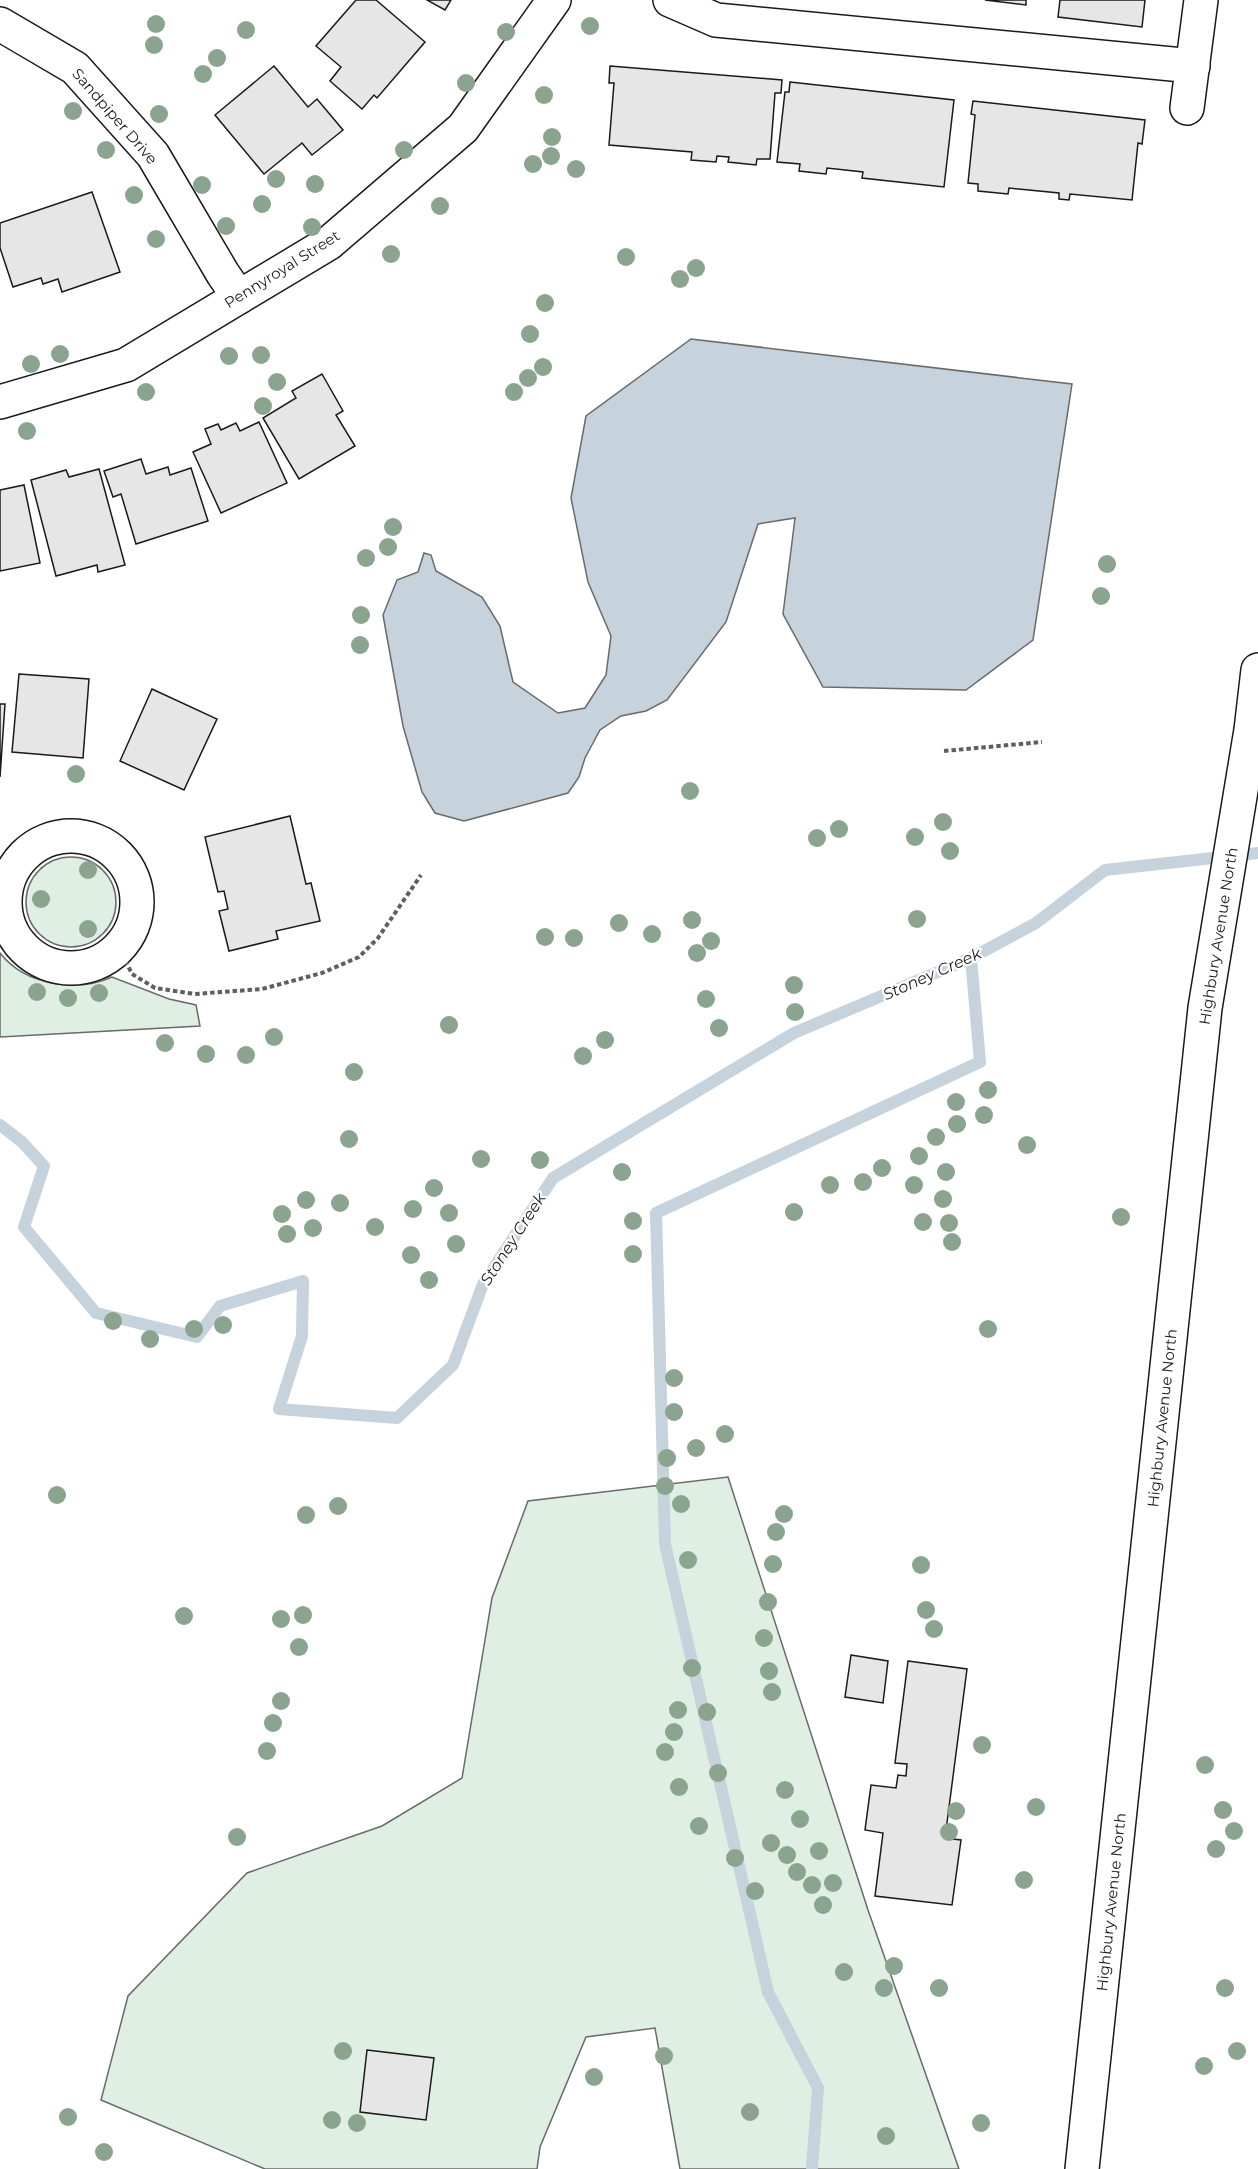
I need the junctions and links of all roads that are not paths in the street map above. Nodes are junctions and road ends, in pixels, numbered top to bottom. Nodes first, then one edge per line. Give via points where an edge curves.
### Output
1 (554, 0) edge
2 (670, 0) edge
3 (1201, 0) edge
4 (0, 24) edge
5 (1192, 66) junction
6 (1187, 108) dead end
7 (239, 297) junction
8 (0, 402) edge
9 (1258, 670) edge
10 (4, 885) edge
11 (1082, 2169) edge

1 - 7 main road, Pennyroyal Street via 463,128 329,243
2 - 5 main road via 716,20
3 - 5 main road
4 - 7 main road, Sandpiper Drive via 75,68 153,155
5 - 6 main road
7 - 8 main road, Pennyroyal Street via 126,365
9 - 11 main road, Highbury Avenue North via 1205,1008
10 - 10 main road via 30,850 50,840 71,836 93,840 112,850 135,886 137,908 132,929 102,961 60,968 39,960 22,946 10,928 4,907

